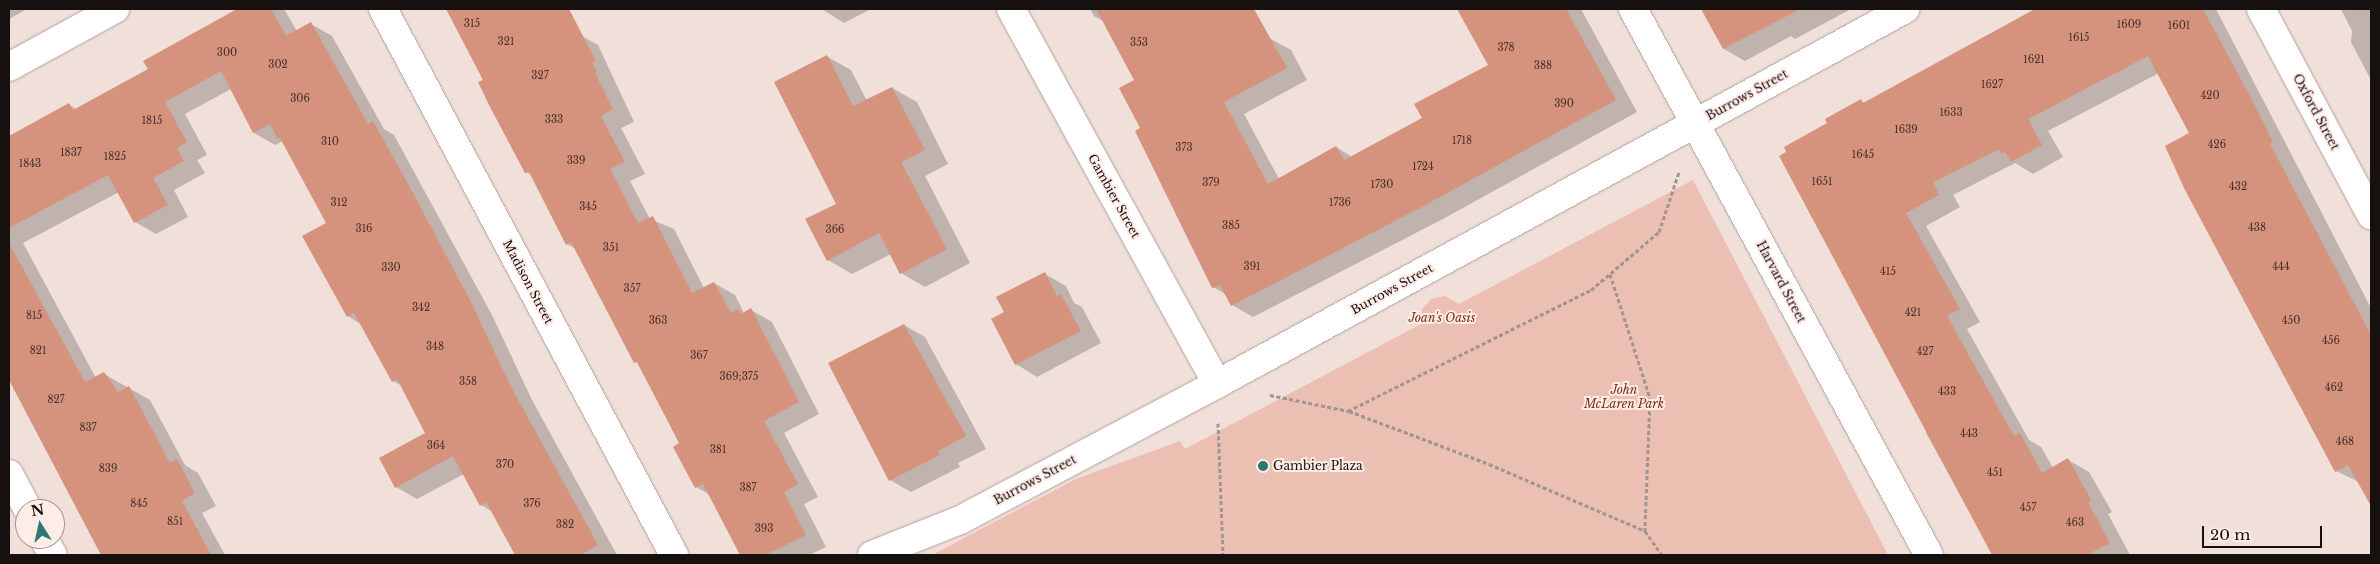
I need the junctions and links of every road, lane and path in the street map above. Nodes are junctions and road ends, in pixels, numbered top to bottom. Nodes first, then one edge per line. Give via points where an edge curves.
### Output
1 (116, 9) edge
2 (383, 9) edge
3 (1011, 9) edge
4 (1633, 9) edge
5 (1905, 9) edge
6 (2261, 9) edge
7 (9, 66) edge
8 (1695, 123) junction
9 (2371, 215) edge
10 (1610, 274) junction
11 (1217, 384) junction
12 (1348, 411) junction
13 (9, 474) edge
14 (23, 499) edge
15 (1645, 531) junction
16 (674, 555) edge
17 (872, 555) edge
18 (1223, 555) edge
19 (1662, 555) edge
20 (1928, 555) edge

1 - 7 street
2 - 16 street, Madison Street
3 - 11 street, Gambier Street
4 - 8 street, Harvard Street
5 - 8 street, Burrows Street
6 - 9 street, Oxford Street
8 - 10 path via 1659,232
8 - 11 street, Burrows Street
8 - 20 street, Harvard Street
10 - 12 path via 1591,290
10 - 15 path via 1650,398
11 - 12 path
11 - 17 street, Burrows Street via 960,520
11 - 18 path
12 - 15 path via 1489,464
13 - 14 street
15 - 19 path

